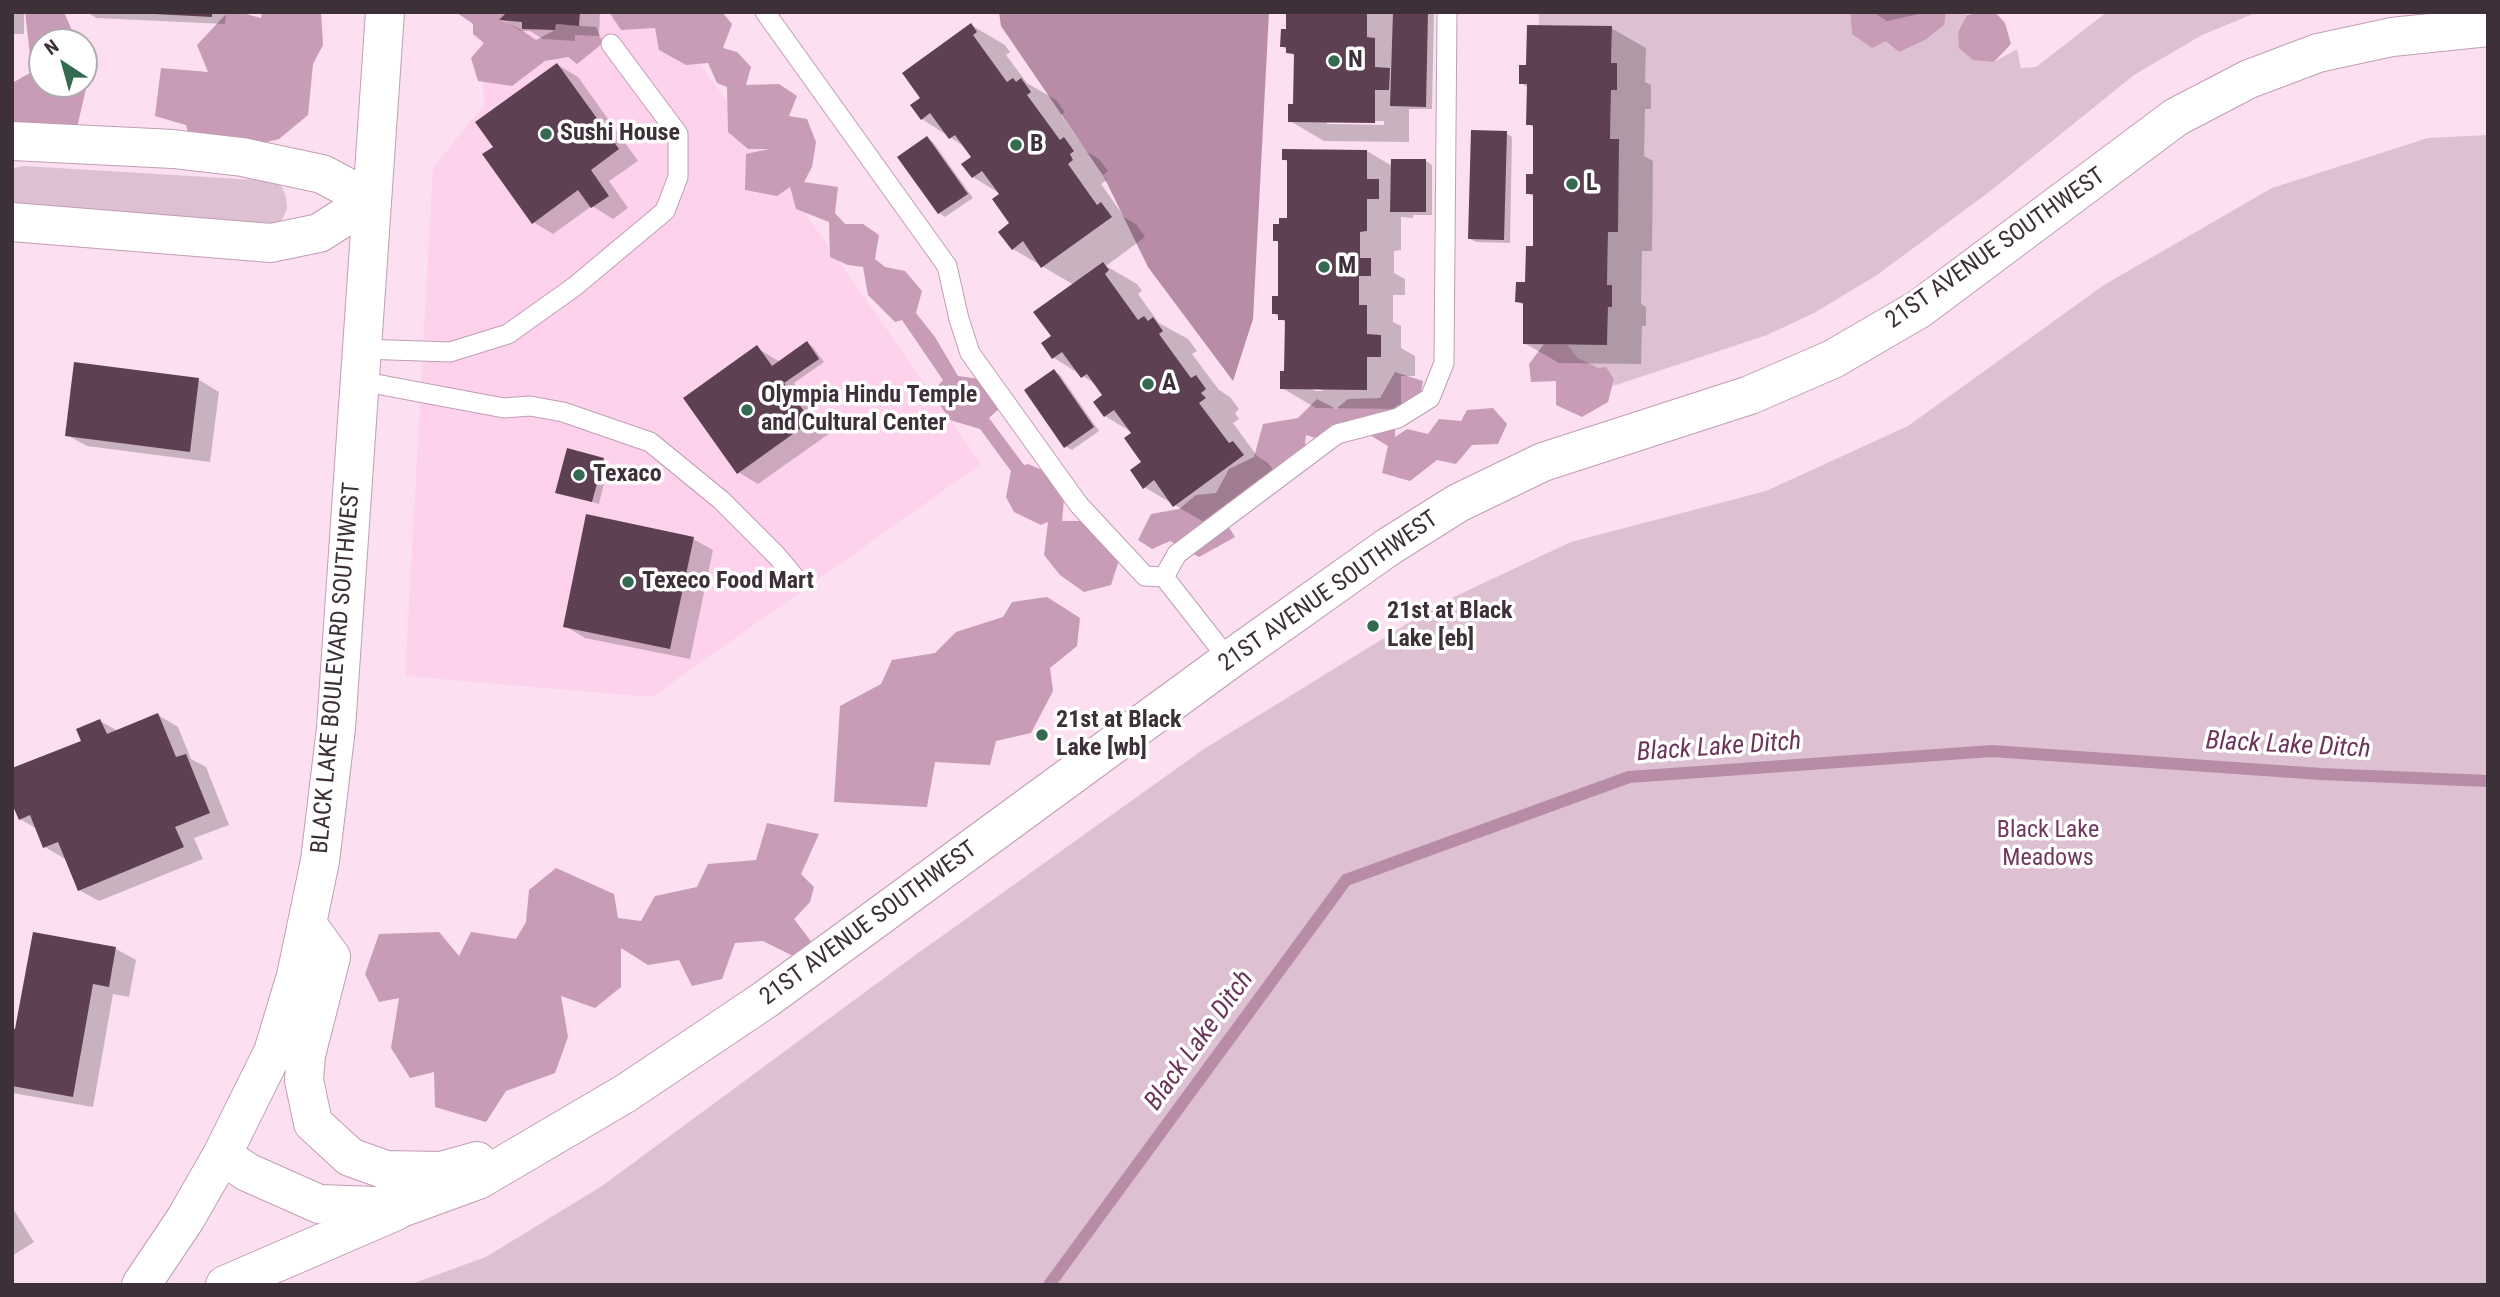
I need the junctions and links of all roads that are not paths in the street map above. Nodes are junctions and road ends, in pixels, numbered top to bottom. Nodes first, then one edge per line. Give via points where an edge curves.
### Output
1 (385, 12) edge
2 (765, 12) edge
3 (1447, 12) edge
4 (2488, 27) edge
5 (611, 44) dead end
6 (12, 141) edge
7 (371, 200) junction
8 (12, 222) edge
9 (360, 365) junction
10 (793, 575) dead end
11 (1164, 577) junction
12 (1229, 660) junction
13 (307, 924) junction
14 (536, 1146) junction
15 (222, 1155) junction
16 (404, 1207) junction
17 (141, 1285) edge
18 (225, 1285) edge

1 - 7 street, BLACK LAKE BOULEVARD SOUTHWEST
2 - 11 lane via 947,266 970,353 1079,505 1145,576
3 - 11 lane via 1444,363 1430,398 1398,418 1337,434 1177,554
4 - 12 street, 21ST AVENUE SOUTHWEST via 2380,39 2318,53 2249,79 2176,117 1919,309 1833,359 1750,395 1542,462 1458,503
5 - 9 lane via 678,134 678,177 665,211 574,287 508,334 450,352
6 - 7 street via 242,157 322,174
7 - 8 street via 319,233 271,243
7 - 9 street, BLACK LAKE BOULEVARD SOUTHWEST
9 - 10 lane via 504,408 530,406 563,412 650,442 721,500
9 - 13 street, BLACK LAKE BOULEVARD SOUTHWEST via 335,740
11 - 12 lane
12 - 14 street, 21ST AVENUE SOUTHWEST via 766,999 626,1093
13 - 14 street via 331,957 306,1055 304,1080 313,1123 350,1157 386,1170 440,1171
13 - 15 street, BLACK LAKE BOULEVARD SOUTHWEST via 273,1052
14 - 16 street, 21ST AVENUE SOUTHWEST via 478,1180
15 - 16 street, 21ST AVENUE SOUTHWEST via 247,1172 319,1204
15 - 17 street, BLACK LAKE BOULEVARD SOUTHWEST
16 - 18 street

